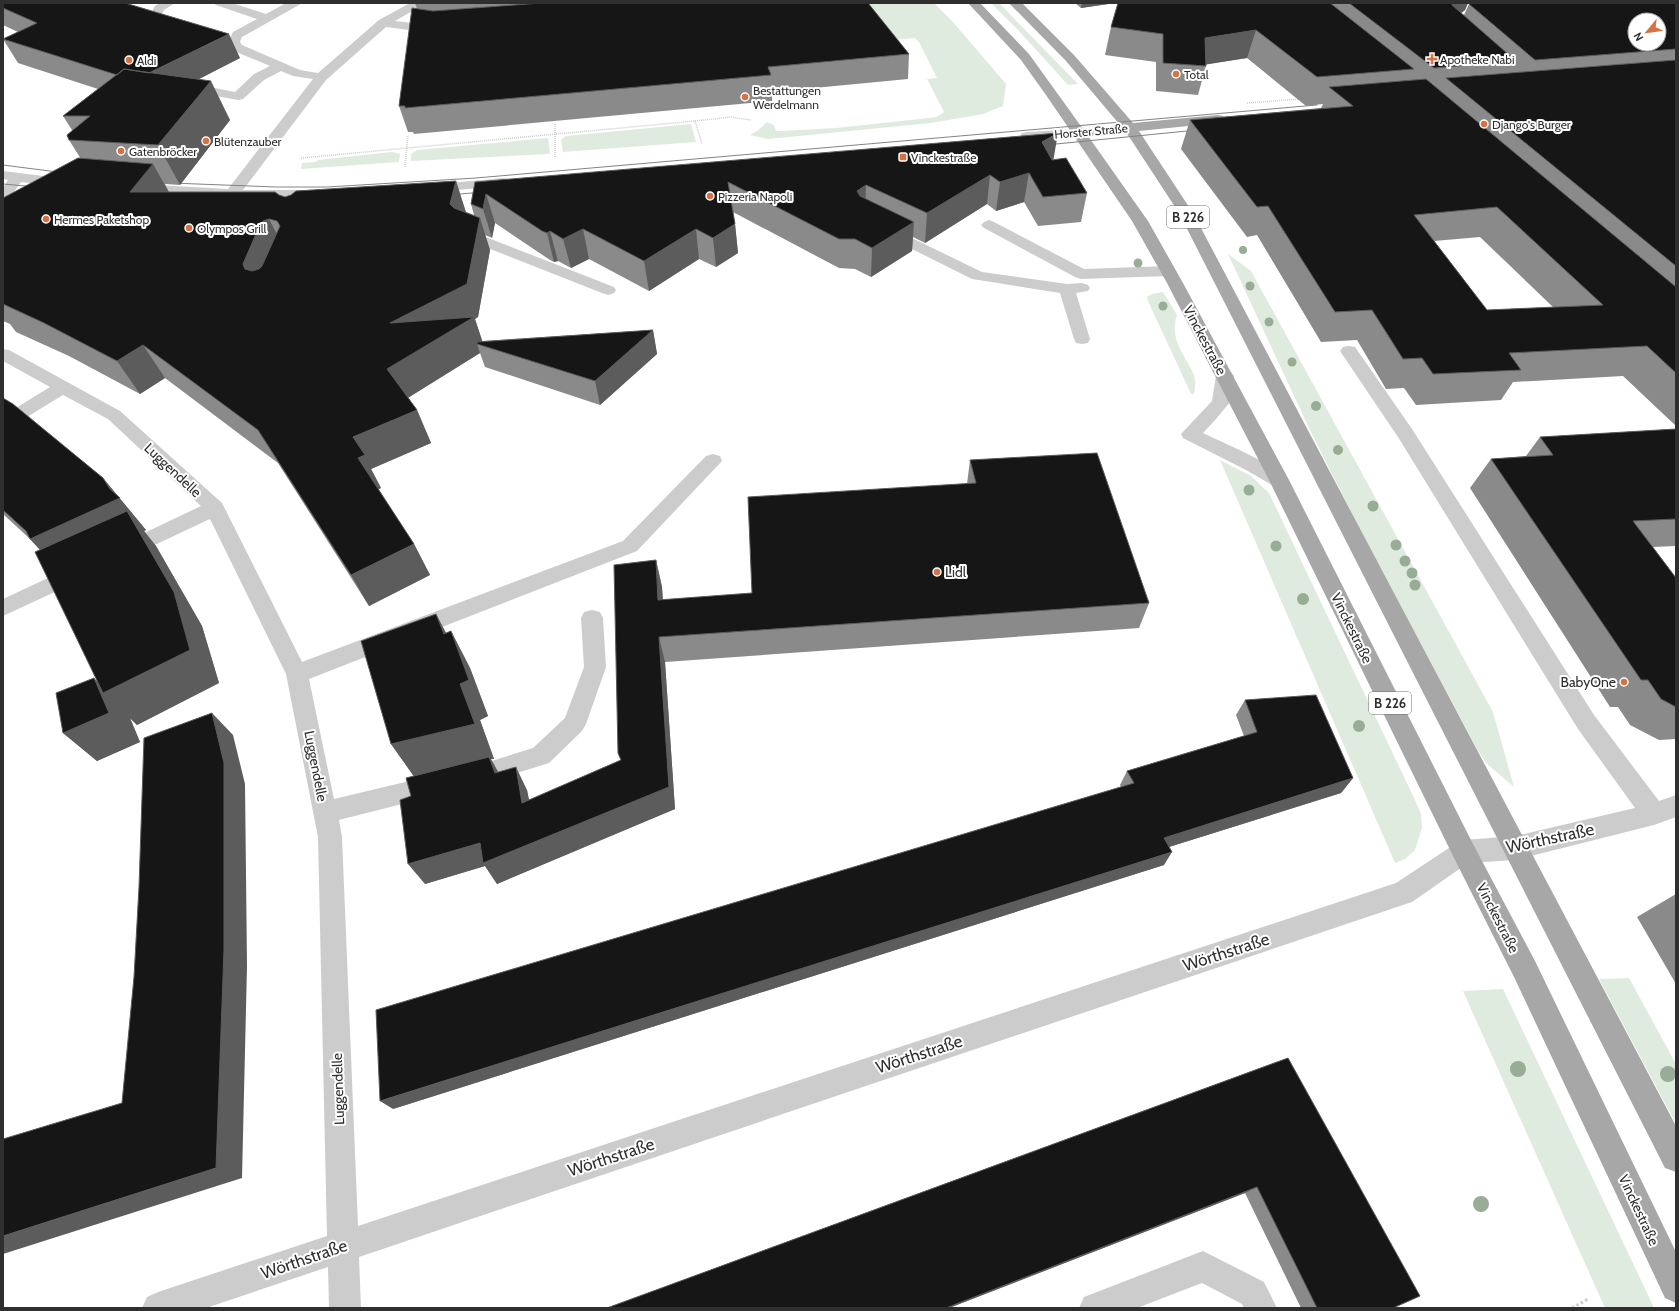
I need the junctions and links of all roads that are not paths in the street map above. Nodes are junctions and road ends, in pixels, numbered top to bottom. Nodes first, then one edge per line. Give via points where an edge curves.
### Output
1 (169, 3) edge
2 (220, 3) edge
3 (295, 3) edge
4 (419, 3) edge
5 (974, 3) edge
6 (1015, 3) edge
7 (266, 18) junction
8 (383, 23) junction
9 (448, 30) edge
10 (195, 32) edge
11 (223, 42) dead end
12 (238, 48) junction
13 (280, 66) junction
14 (321, 78) junction
15 (204, 90) edge
16 (1234, 118) edge
17 (1130, 128) junction
18 (1079, 133) junction
19 (1013, 138) edge
20 (10, 176) edge
21 (521, 181) edge
22 (81, 184) edge
23 (121, 187) edge
24 (414, 190) edge
25 (232, 194) junction
26 (334, 194) edge
27 (3, 197) edge
28 (475, 197) junction
29 (873, 224) edge
30 (989, 225) dead end
31 (1172, 277) junction
32 (1067, 289) junction
33 (608, 290) dead end
34 (1082, 339) dead end
35 (1349, 351) edge
36 (3, 354) edge
37 (1225, 376) junction
38 (63, 387) junction
39 (3, 424) edge
40 (713, 462) dead end
41 (1279, 480) junction
42 (214, 508) junction
43 (3, 608) edge
44 (592, 618) dead end
45 (297, 674) junction
46 (1665, 810) edge
47 (325, 812) junction
48 (1515, 848) junction
49 (1464, 852) junction
50 (1676, 1157) edge
51 (343, 1246) junction
52 (1676, 1287) edge
53 (158, 1308) edge
54 (345, 1308) edge
55 (1095, 1308) edge
56 (1261, 1308) edge

1 - 10 street via 159,8 156,15 166,22
2 - 7 street
3 - 7 street
4 - 8 street
5 - 18 main road, Vinckestraße / B 226 via 1025,58
6 - 17 main road, B 226 via 1070,58
7 - 12 street via 237,35 234,42
8 - 9 street
8 - 14 street
11 - 12 street
12 - 13 street
13 - 14 street
13 - 15 street via 259,77 238,96
14 - 25 street
16 - 17 main road, Horster Straße
17 - 18 main road, Horster Straße
17 - 48 main road, B 226 via 1186,213
18 - 19 street, Horster Straße
18 - 31 main road, Vinckestraße / B 226 via 1140,221
20 - 22 street
20 - 27 street via 14,185
21 - 28 street
23 - 25 street
24 - 28 street
25 - 26 street via 311,201
28 - 33 street via 470,236
29 - 32 street via 978,276
30 - 31 street via 1081,274
31 - 32 street
31 - 37 main road, Vinckestraße / B 226
32 - 34 street
35 - 46 street via 1405,433 1586,722
36 - 38 street, Luggendelle
37 - 41 main road, Vinckestraße / B 226
37 - 41 street via 1221,402 1190,434 1253,464
38 - 39 street
38 - 42 street, Luggendelle via 114,415
40 - 45 street via 630,546
41 - 49 main road, Vinckestraße / B 226
42 - 43 street
42 - 45 street, Luggendelle
44 - 47 street via 595,667 574,724 542,756 477,775
45 - 47 street, Luggendelle
46 - 48 street, Wörthstraße
47 - 51 street, Luggendelle via 330,837
48 - 49 street, Wörthstraße
48 - 50 main road, B 226
49 - 51 street, Wörthstraße via 1402,893
49 - 52 main road, Vinckestraße / B 226 via 1525,970
51 - 53 street, Wörthstraße
51 - 54 street, Luggendelle
55 - 56 street via 1203,1267 1253,1293

